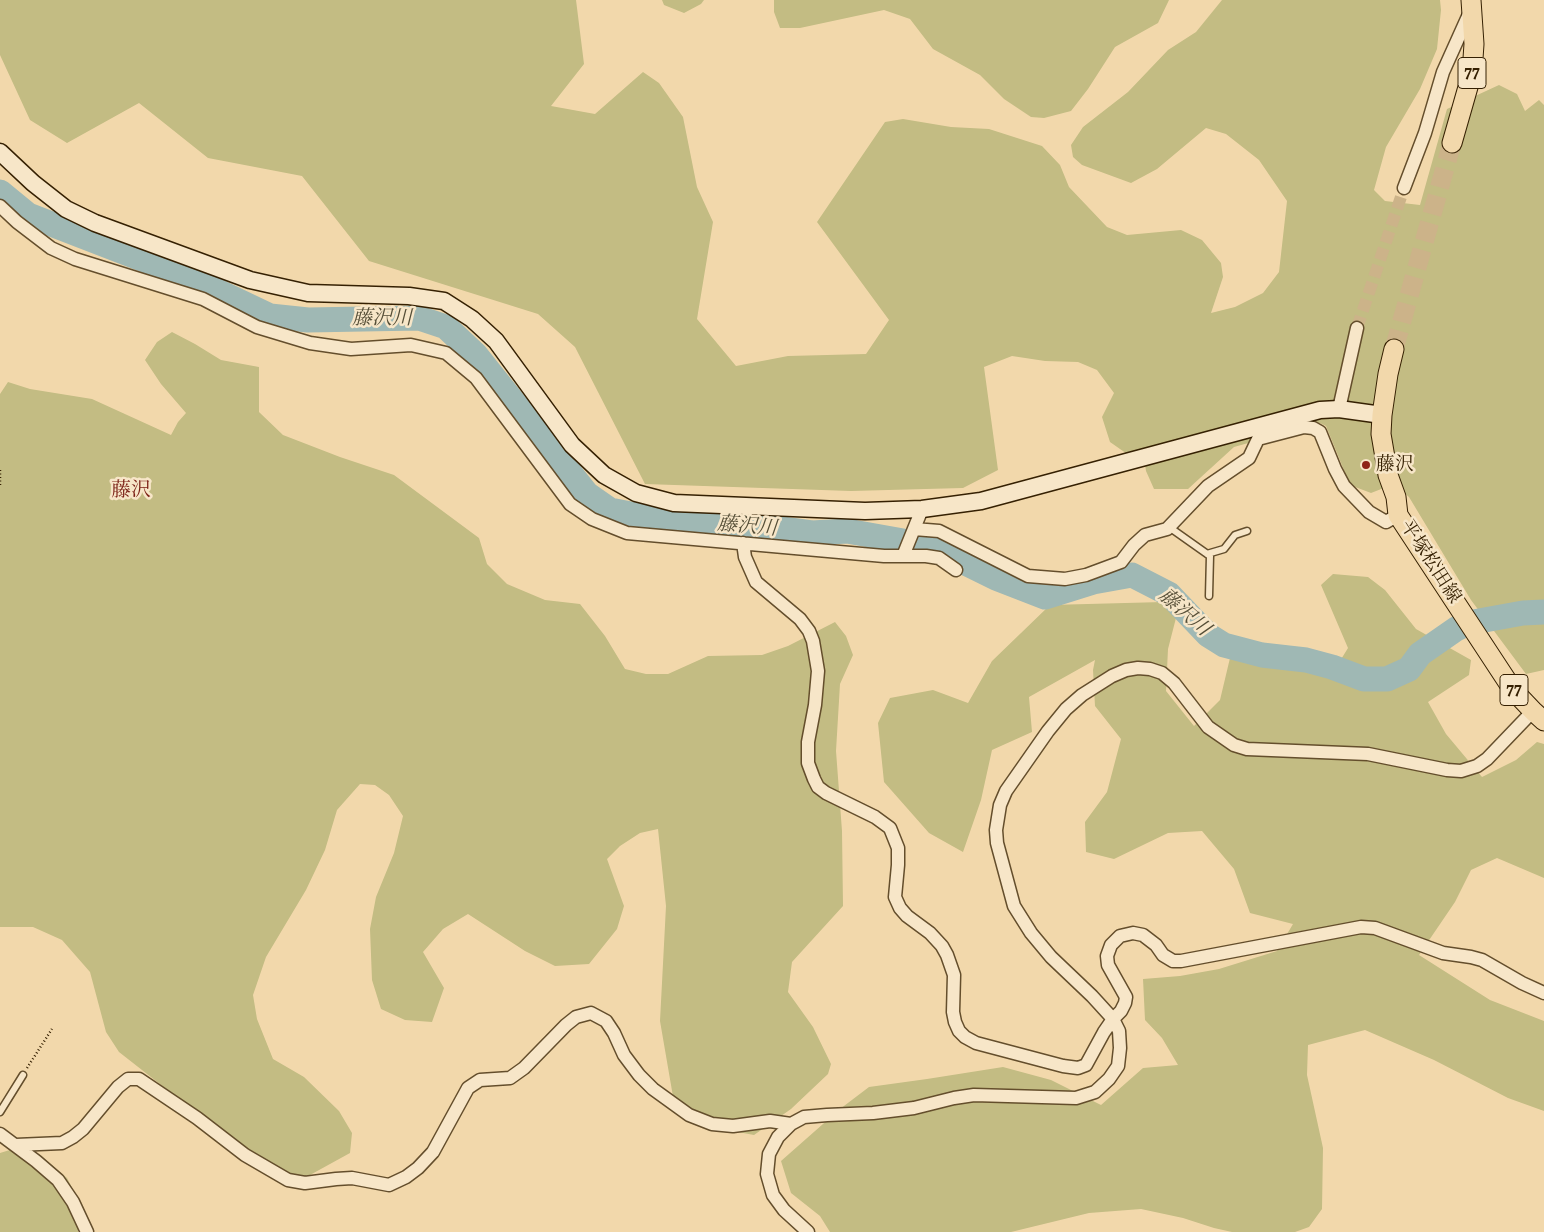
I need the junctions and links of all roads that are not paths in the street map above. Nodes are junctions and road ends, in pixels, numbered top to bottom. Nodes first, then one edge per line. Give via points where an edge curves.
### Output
1 (1471, 5) edge
2 (1452, 143) tunnel mouth
3 (0, 152) edge
4 (1404, 188) tunnel mouth
5 (0, 206) edge
6 (1357, 328) tunnel mouth
7 (1394, 349) tunnel mouth
8 (1339, 410) junction
9 (1382, 415) junction
10 (922, 508) junction
11 (1398, 515) junction
12 (1169, 527) junction
13 (914, 530) junction
14 (1247, 531) dead end
15 (744, 543) junction
16 (1207, 554) junction
17 (903, 556) junction
18 (956, 570) dead end
19 (1209, 596) dead end
20 (1538, 716) edge
21 (1544, 994) edge
22 (1113, 1019) junction
23 (23, 1074) road end
24 (0, 1112) edge
25 (791, 1124) junction
26 (0, 1134) edge
27 (16, 1145) junction
28 (87, 1232) edge
29 (808, 1232) edge

1 - 2 main road, 77 via 1472,73
1 - 4 street via 1443,72
3 - 10 street via 66,209 95,223 250,280 308,293 410,296 444,301 472,319 496,341 572,445 604,476 636,493 674,503 864,511
5 - 15 street via 51,248 75,259 203,299 257,327 310,342 351,349 411,345 446,353 476,378 570,504 592,519 627,533
6 - 8 street
7 - 9 main road, 平塚松田線 / 77
8 - 9 street
8 - 10 street via 1320,410 981,501
9 - 11 main road, 平塚松田線 / 77 via 1381,434
10 - 13 street
11 - 12 street via 1386,522 1368,512 1344,486 1320,432 1304,427 1258,439 1249,458 1208,486
11 - 20 main road, 平塚松田線 / 77 via 1513,690
12 - 13 street via 1145,535 1121,562 1065,579 1028,576 939,532
12 - 16 lane
13 - 17 street
14 - 16 lane via 1235,535 1224,549
15 - 17 street
15 - 22 street via 756,582 800,618 813,641 818,671 808,763 814,779 826,793 890,828 898,848 896,897 907,916 930,933 947,955 954,975 953,1012 959,1031 976,1043 1078,1068 1086,1064
16 - 19 lane via 1210,556
17 - 18 street via 940,558
20 - 22 street via 1487,759 1461,771 1368,754 1234,745 1208,727 1174,683 1162,673 1150,669 1126,670 1082,695 1048,731 1006,791 1000,805 997,842 1014,906 1031,933
21 - 22 street via 1482,960 1444,953 1375,928 1361,927 1180,961 1173,961 1143,935 1133,933 1120,936 1111,945 1107,956 1108,965 1126,997
22 - 25 street via 1119,1032 1118,1066 1095,1092 1076,1098 974,1095 914,1108 804,1117
23 - 24 lane
25 - 27 street via 770,1121 733,1126 712,1124 689,1115 653,1090 624,1055 606,1021 591,1014 576,1017 510,1078 480,1080 468,1088 432,1152 418,1168 389,1185 352,1178 305,1183 288,1180 245,1155 139,1079 128,1079 118,1087 83,1129 62,1143
25 - 29 street via 769,1154 767,1174 773,1195
26 - 27 street
27 - 28 street via 58,1180

